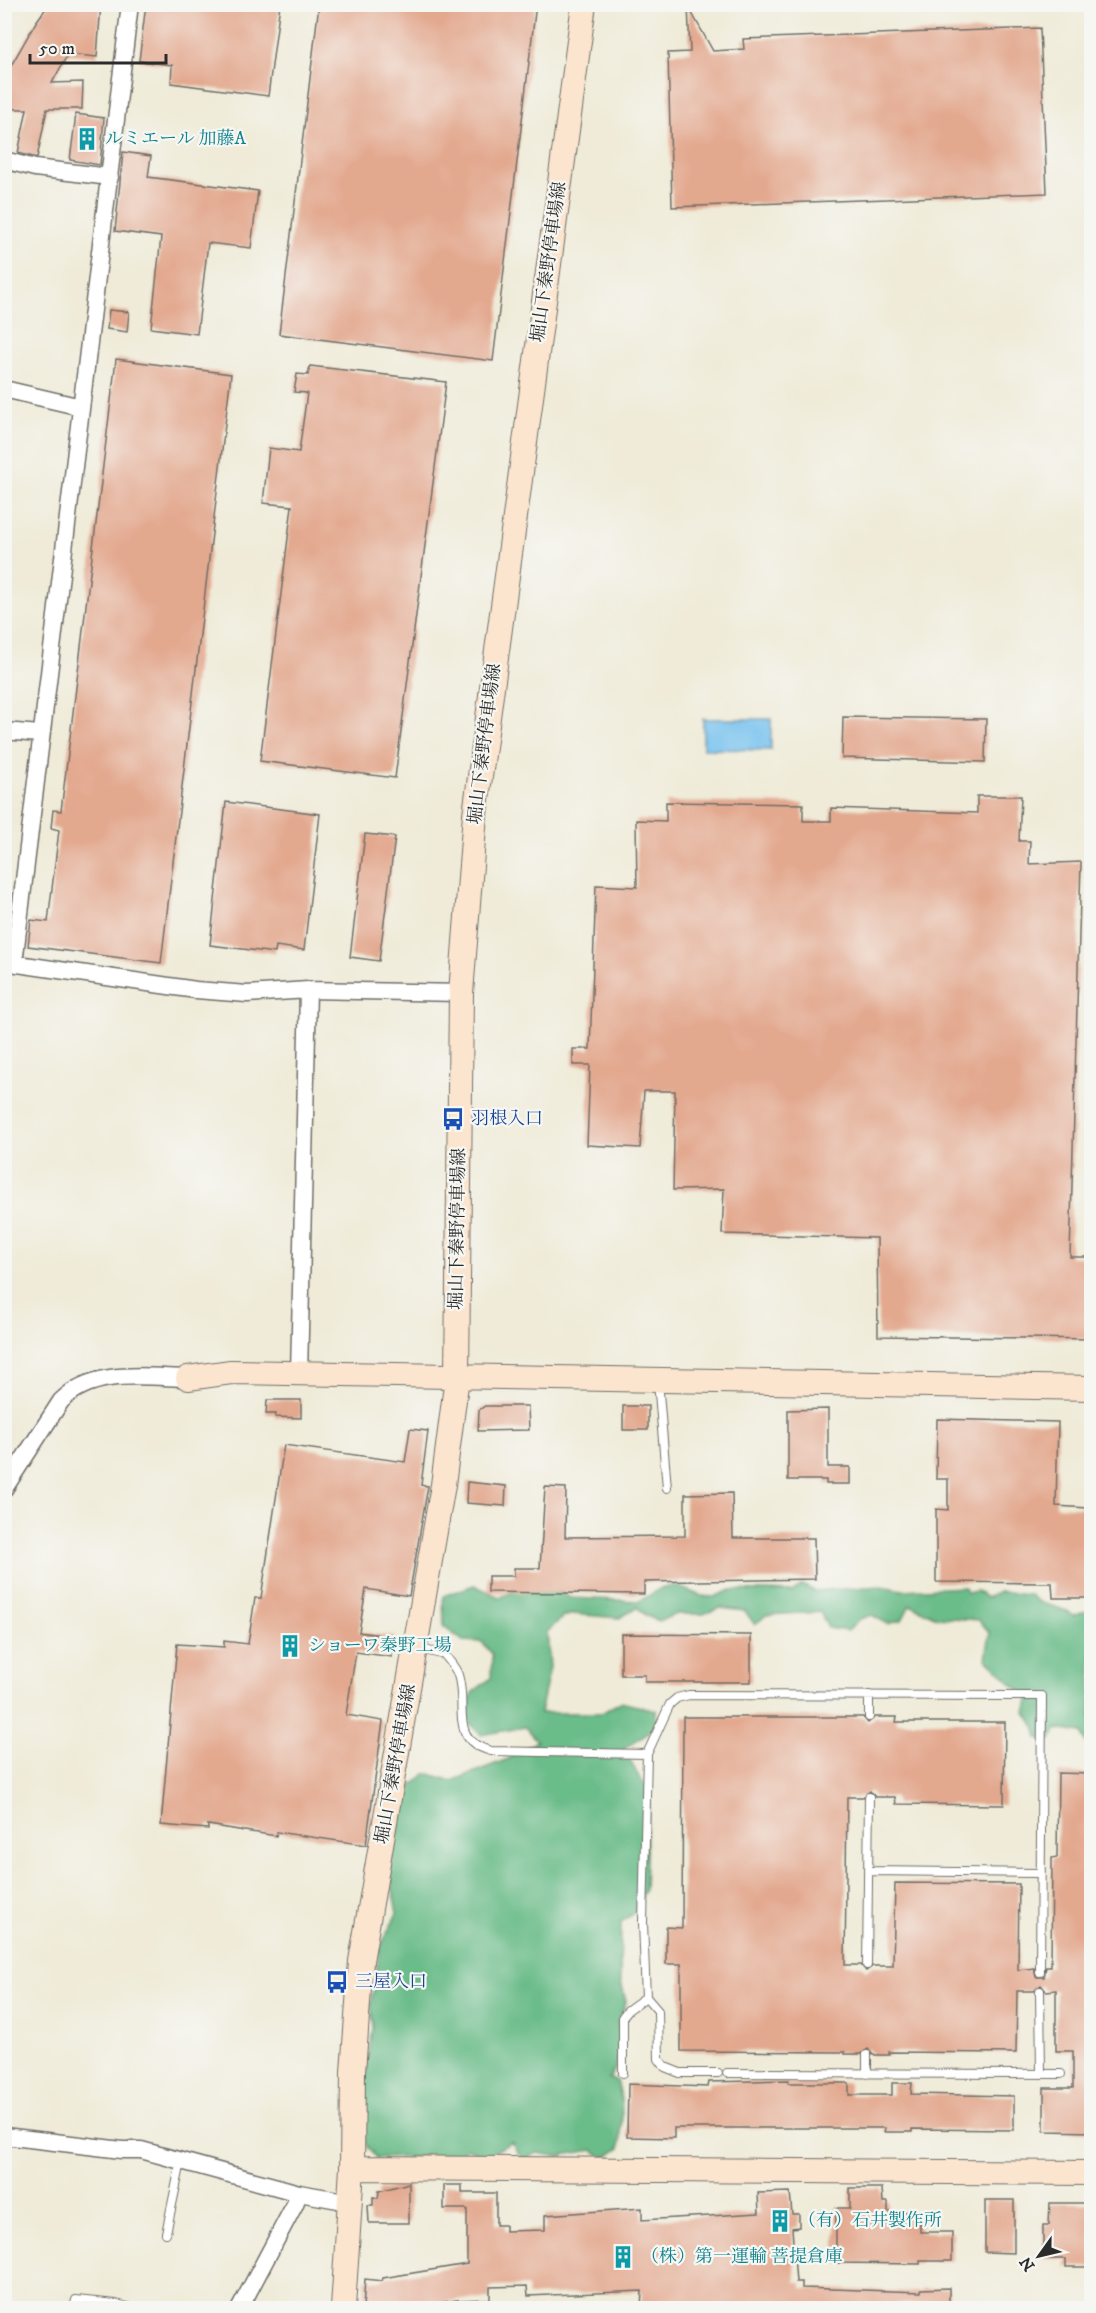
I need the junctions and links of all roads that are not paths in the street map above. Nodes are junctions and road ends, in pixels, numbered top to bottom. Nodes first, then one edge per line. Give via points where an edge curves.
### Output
1 (130, 4) edge
2 (584, 4) edge
3 (4, 160) edge
4 (110, 177) junction
5 (4, 389) edge
6 (81, 407) junction
7 (4, 730) edge
8 (40, 734) junction
9 (9, 963) edge
10 (308, 990) junction
11 (461, 993) junction
12 (299, 1374) junction
13 (457, 1377) junction
14 (188, 1378) joint
15 (658, 1381) junction
16 (1092, 1388) edge
17 (667, 1488) dead end
18 (4, 1489) edge
19 (416, 1648) junction
20 (869, 1695) junction
21 (869, 1717) dead end
22 (647, 1754) junction
23 (869, 1797) dead end
24 (868, 1871) junction
25 (1041, 1873) junction
26 (867, 1965) dead end
27 (1040, 1972) dead end
28 (1041, 1991) dead end
29 (646, 1997) junction
30 (867, 2055) dead end
31 (623, 2073) dead end
32 (718, 2073) dead end
33 (728, 2073) dead end
34 (867, 2074) junction
35 (1041, 2074) junction
36 (1061, 2074) dead end
37 (4, 2136) edge
38 (181, 2162) junction
39 (352, 2168) junction
40 (1092, 2173) edge
41 (299, 2193) junction
42 (350, 2202) junction
43 (166, 2234) dead end
44 (74, 2308) edge
45 (132, 2308) edge
46 (240, 2308) edge
47 (343, 2308) edge

1 - 4 street
2 - 11 main road, 堀山下秦野停車場線 via 475,814
3 - 4 street
4 - 6 street
5 - 6 street
6 - 8 street
7 - 8 street
8 - 9 street
9 - 10 street via 196,990 247,994
10 - 11 street
10 - 12 street
11 - 13 main road, 堀山下秦野停車場線
12 - 13 main road
12 - 14 main road via 231,1372
13 - 15 main road
13 - 19 main road, 堀山下秦野停車場線
14 - 18 street via 109,1377 83,1384 61,1401
15 - 16 main road
15 - 17 lane
19 - 22 lane via 445,1655 458,1674 461,1722 468,1739 479,1748
19 - 39 main road, 堀山下秦野停車場線 via 361,1961 352,2072
20 - 21 lane
20 - 22 lane via 677,1698 670,1704
20 - 25 lane via 1042,1696
22 - 29 lane via 643,1923
23 - 24 lane
24 - 25 lane
24 - 26 lane
25 - 27 lane
28 - 35 lane
29 - 31 lane via 623,2016
29 - 32 lane via 658,2011 659,2058 665,2067 680,2073
30 - 34 lane
33 - 34 lane
34 - 35 lane
35 - 36 lane
37 - 38 street via 141,2150
38 - 41 street
38 - 43 lane
39 - 40 main road
39 - 42 main road, 堀山下秦野停車場線
41 - 42 street
41 - 46 street
42 - 47 main road, 堀山下秦野停車場線
44 - 45 lane via 76,2300

